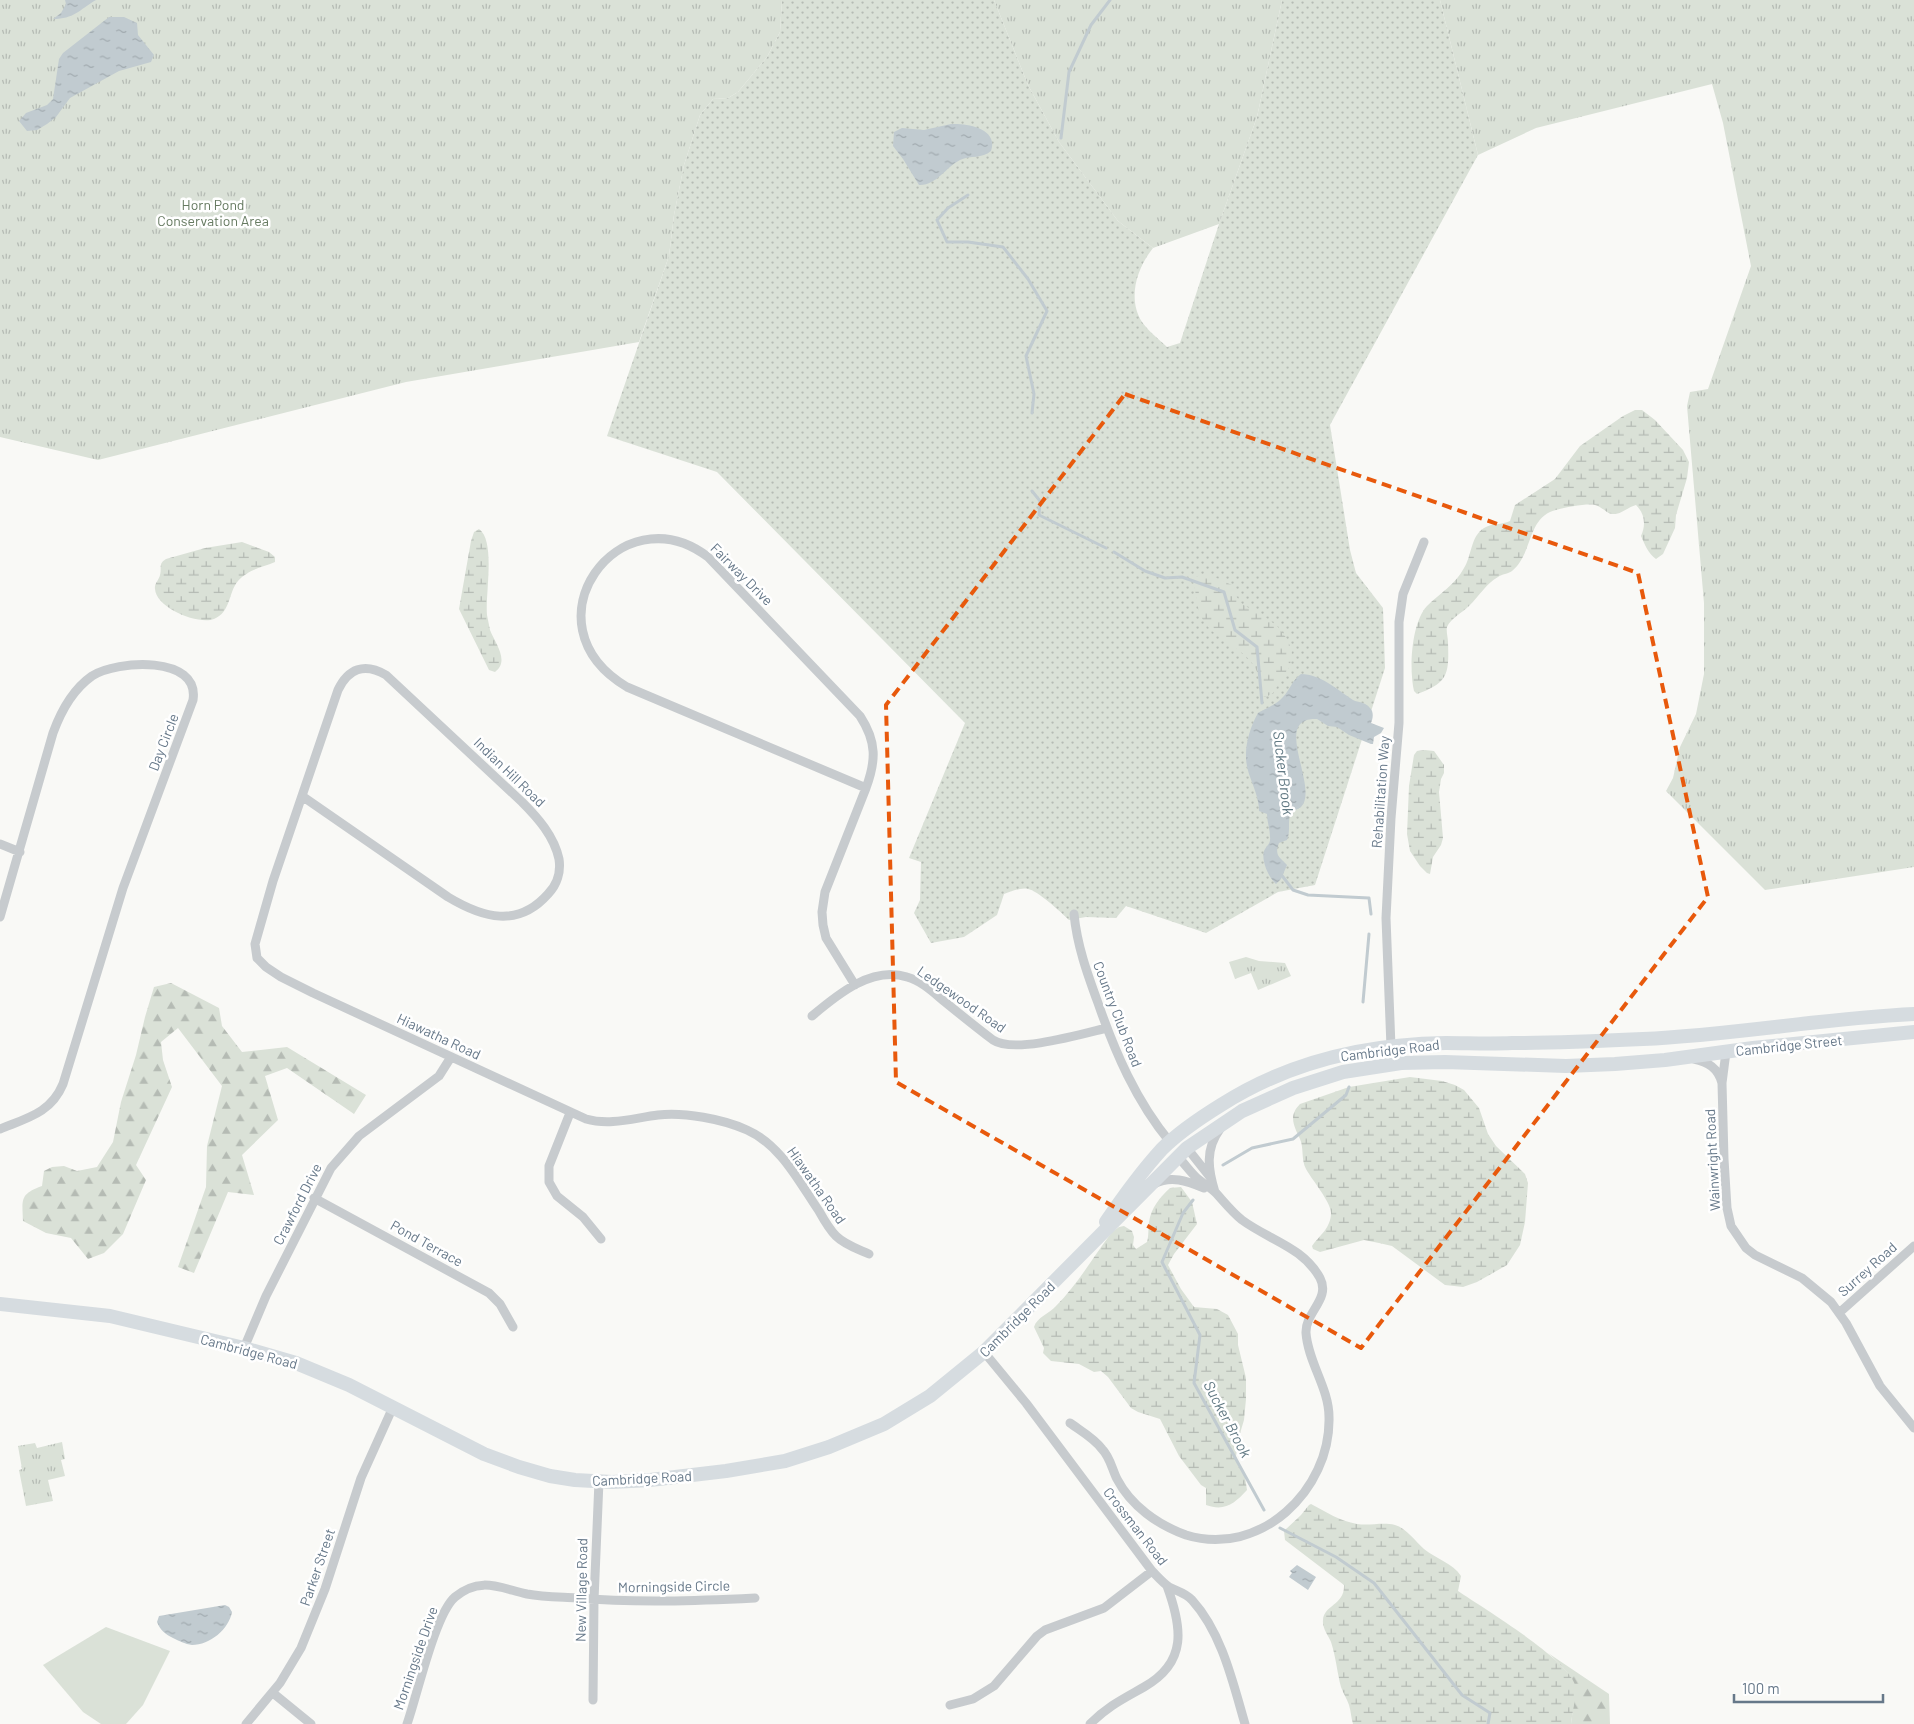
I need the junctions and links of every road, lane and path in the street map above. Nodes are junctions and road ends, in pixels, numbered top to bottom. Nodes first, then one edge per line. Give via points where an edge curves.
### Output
1 (1424, 542) dead end
2 (359, 669) joint
3 (866, 788) junction
4 (302, 796) junction
5 (0, 844) edge
6 (20, 852) junction
7 (1074, 914) dead end
8 (0, 917) edge
9 (855, 985) junction
10 (1914, 1014) edge
11 (812, 1016) dead end
12 (1828, 1022) junction
13 (1107, 1028) junction
14 (1914, 1032) edge
15 (1674, 1038) joint
16 (1831, 1041) junction
17 (1513, 1043) junction
18 (1391, 1048) junction
19 (1726, 1052) junction
20 (452, 1057) junction
21 (1665, 1060) junction
22 (1513, 1064) junction
23 (1722, 1083) junction
24 (1242, 1110) junction
25 (570, 1113) junction
26 (0, 1129) edge
27 (1170, 1142) junction
28 (1183, 1152) junction
29 (1211, 1179) junction
30 (1148, 1188) junction
31 (1215, 1192) junction
32 (314, 1198) junction
33 (601, 1239) dead end
34 (1090, 1246) junction
35 (1914, 1246) edge
36 (869, 1254) dead end
37 (0, 1304) edge
38 (1839, 1313) junction
39 (513, 1326) dead end
40 (244, 1348) junction
41 (984, 1352) junction
42 (393, 1407) junction
43 (1070, 1423) dead end
44 (1914, 1428) edge
45 (599, 1481) junction
46 (1152, 1571) junction
47 (1167, 1586) junction
48 (755, 1598) dead end
49 (594, 1600) junction
50 (273, 1693) junction
51 (593, 1700) dead end
52 (950, 1705) dead end
53 (246, 1724) edge
54 (311, 1724) edge
55 (407, 1724) edge
56 (1090, 1724) edge
57 (1245, 1724) edge

1 - 18 street, Rehabilitation Way via 1404,594 1399,622 1400,706 1386,918
2 - 4 street, Hiawatha Road via 347,676 338,690
2 - 4 street, Indian Hill Road via 371,669 386,675 535,814 556,850 559,866 556,882 540,903 521,914 503,916 474,911 448,897
3 - 3 street, Fairway Drive via 627,687 612,677 591,654 583,634 582,604 597,570 618,550 652,539 680,542 708,557 860,716 870,735 874,755
3 - 9 street, Fairway Drive via 822,905 826,938
4 - 20 street, Hiawatha Road via 258,931 255,950 258,960 281,978
5 - 6 street
6 - 8 street, Day Circle
6 - 26 street, Day Circle via 53,733 67,702 77,689 101,672 128,666 159,666 186,676 194,690 193,700 123,888 63,1084 44,1109
7 - 13 street, Country Club Road via 1081,955
9 - 11 street, Ledgewood Road
9 - 13 street, Ledgewood Road via 886,975 913,979 1004,1045 1042,1042
10 - 12 highway, Cambridge Street
12 - 15 highway, Cambridge Street
12 - 16 highway
13 - 27 street, Country Club Road via 1133,1086
14 - 16 highway, Cambridge Street
15 - 17 highway, Cambridge Road
16 - 19 highway, Cambridge Street
17 - 18 highway, Cambridge Road via 1445,1043
17 - 22 highway
18 - 27 highway, Cambridge Road via 1333,1056 1270,1077 1204,1116
19 - 21 highway, Cambridge Street
19 - 23 street, Wainwright Road
20 - 25 street, Hiawatha Road
20 - 32 street, Crawford Drive via 437,1077 348,1146 330,1168
21 - 22 highway, Cambridge Road via 1566,1066
21 - 23 street via 1704,1061 1714,1068
22 - 24 highway, Cambridge Road via 1416,1062 1360,1068 1300,1085
23 - 38 street, Wainwright Road via 1726,1202 1731,1226 1752,1253 1802,1278 1823,1294
24 - 28 highway, Cambridge Road
24 - 29 street via 1213,1138 1209,1162
25 - 33 street via 549,1166 549,1182 557,1196
25 - 36 street, Hiawatha Road via 604,1122 680,1115 723,1122 747,1130 769,1144 781,1157 835,1236
27 - 28 highway
27 - 34 highway, Cambridge Road via 1144,1170
28 - 29 street
28 - 30 highway, Cambridge Road
28 - 31 street via 1192,1174
29 - 31 street
30 - 31 street via 1172,1179
30 - 34 highway, Cambridge Road
31 - 43 street via 1244,1222 1301,1255 1322,1282 1323,1296 1309,1318 1306,1334 1330,1415 1325,1450 1313,1480 1288,1510 1260,1530 1218,1540 1188,1535 1156,1521 1137,1506 1120,1484 1103,1450
32 - 39 street, Pond Terrace via 489,1293
32 - 40 street, Crawford Drive
34 - 41 highway, Cambridge Road
35 - 38 street, Surrey Road
37 - 40 highway, Cambridge Road via 110,1316
38 - 44 street, Wainwright Road via 1880,1386
40 - 42 highway, Cambridge Road via 296,1363
41 - 45 highway, Cambridge Road via 945,1386 905,1412 868,1432 820,1451 726,1471 650,1480
41 - 46 street, Crossman Road
42 - 45 highway, Cambridge Road via 460,1443 504,1462 550,1476
42 - 50 street, Parker Street via 361,1478 309,1630
45 - 49 street, New Village Road
46 - 47 street, Crossman Road
46 - 52 street via 1104,1608 1045,1630 994,1686 973,1699
47 - 56 street via 1176,1612 1179,1635 1173,1661 1153,1681 1114,1703
47 - 57 street, Crossman Road via 1187,1596 1204,1617 1225,1658
48 - 49 street, Morningside Circle via 665,1602
49 - 51 street, New Village Road
49 - 55 street, Morningside Drive via 536,1595 488,1584 459,1594 448,1604 441,1618
50 - 53 street, Parker Street
50 - 54 street

